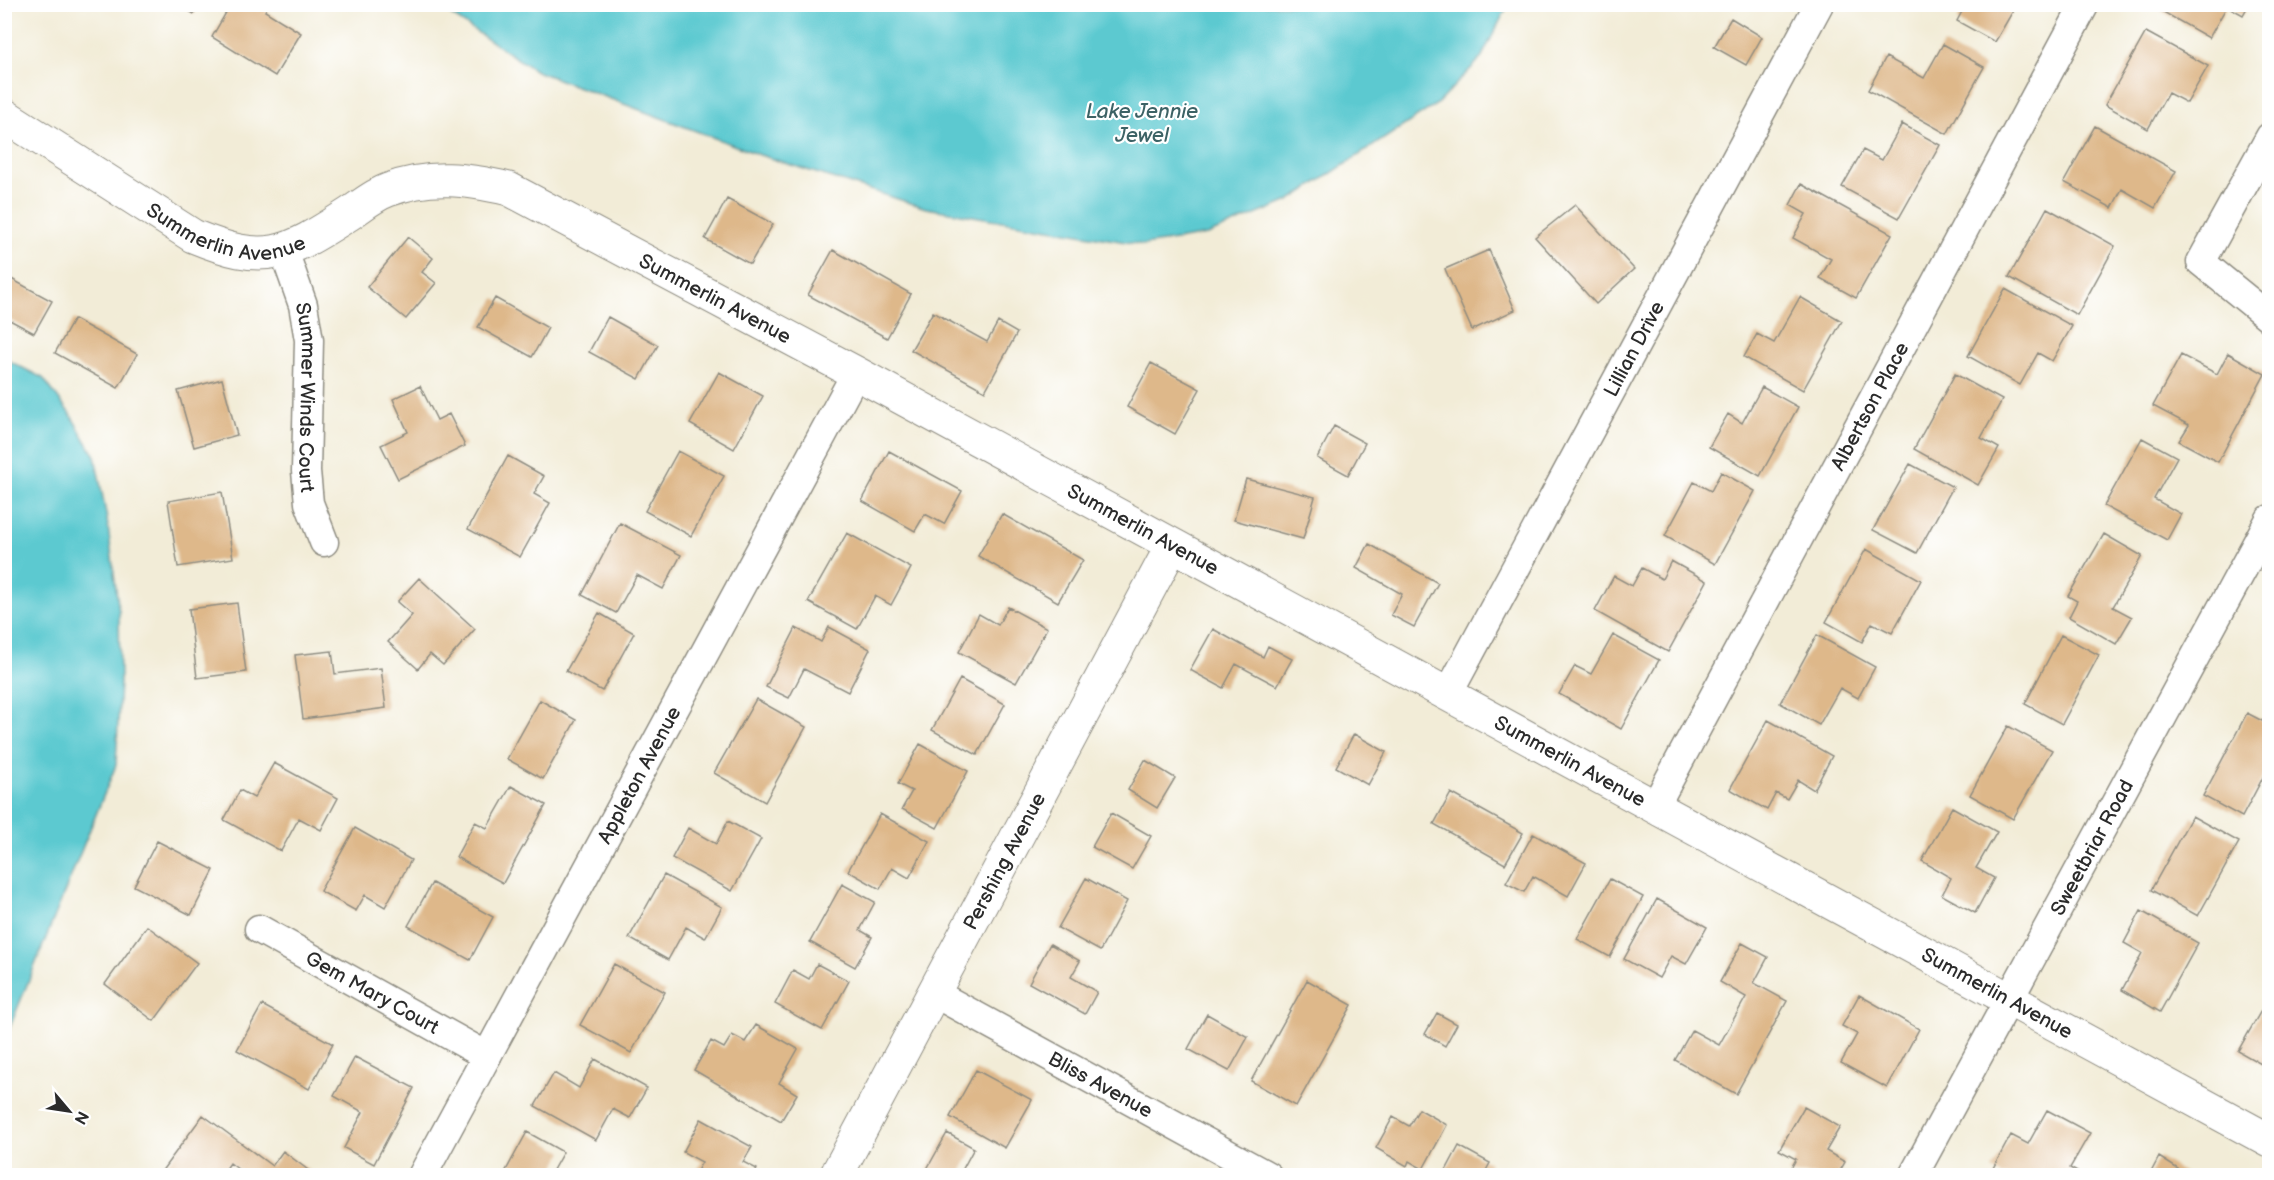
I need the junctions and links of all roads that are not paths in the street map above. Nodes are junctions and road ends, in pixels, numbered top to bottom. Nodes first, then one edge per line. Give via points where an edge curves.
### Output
1 (1819, 4) edge
2 (2085, 4) edge
3 (4, 115) edge
4 (2270, 137) edge
5 (284, 251) junction
6 (2270, 318) edge
7 (856, 373) junction
8 (2270, 519) edge
9 (324, 542) dead end
10 (1172, 546) junction
11 (1448, 694) junction
12 (1654, 808) junction
13 (259, 929) dead end
14 (934, 993) junction
15 (2007, 1000) junction
16 (487, 1056) junction
17 (2270, 1141) edge
18 (422, 1176) edge
19 (836, 1176) edge
20 (1268, 1176) edge
21 (1913, 1176) edge

1 - 11 street, Lillian Drive
2 - 12 street, Albertson Place
3 - 5 street, Summerlin Avenue via 193,236 225,249 255,255
4 - 6 street via 2200,262
5 - 7 street, Summerlin Avenue via 307,241 386,190 424,179 480,182 509,189 546,207
5 - 9 street, Summer Winds Court via 303,305 309,340 306,471 309,503
7 - 10 street, Summerlin Avenue
7 - 16 street, Appleton Avenue
8 - 15 street, Sweetbriar Road
10 - 11 street, Summerlin Avenue
10 - 14 street, Pershing Avenue
11 - 12 street, Summerlin Avenue
12 - 15 street, Summerlin Avenue
13 - 16 street, Gem Mary Court
14 - 19 street, Pershing Avenue
14 - 20 street, Bliss Avenue
15 - 17 street, Summerlin Avenue
15 - 21 street, Sweetbriar Road
16 - 18 street, Appleton Avenue

